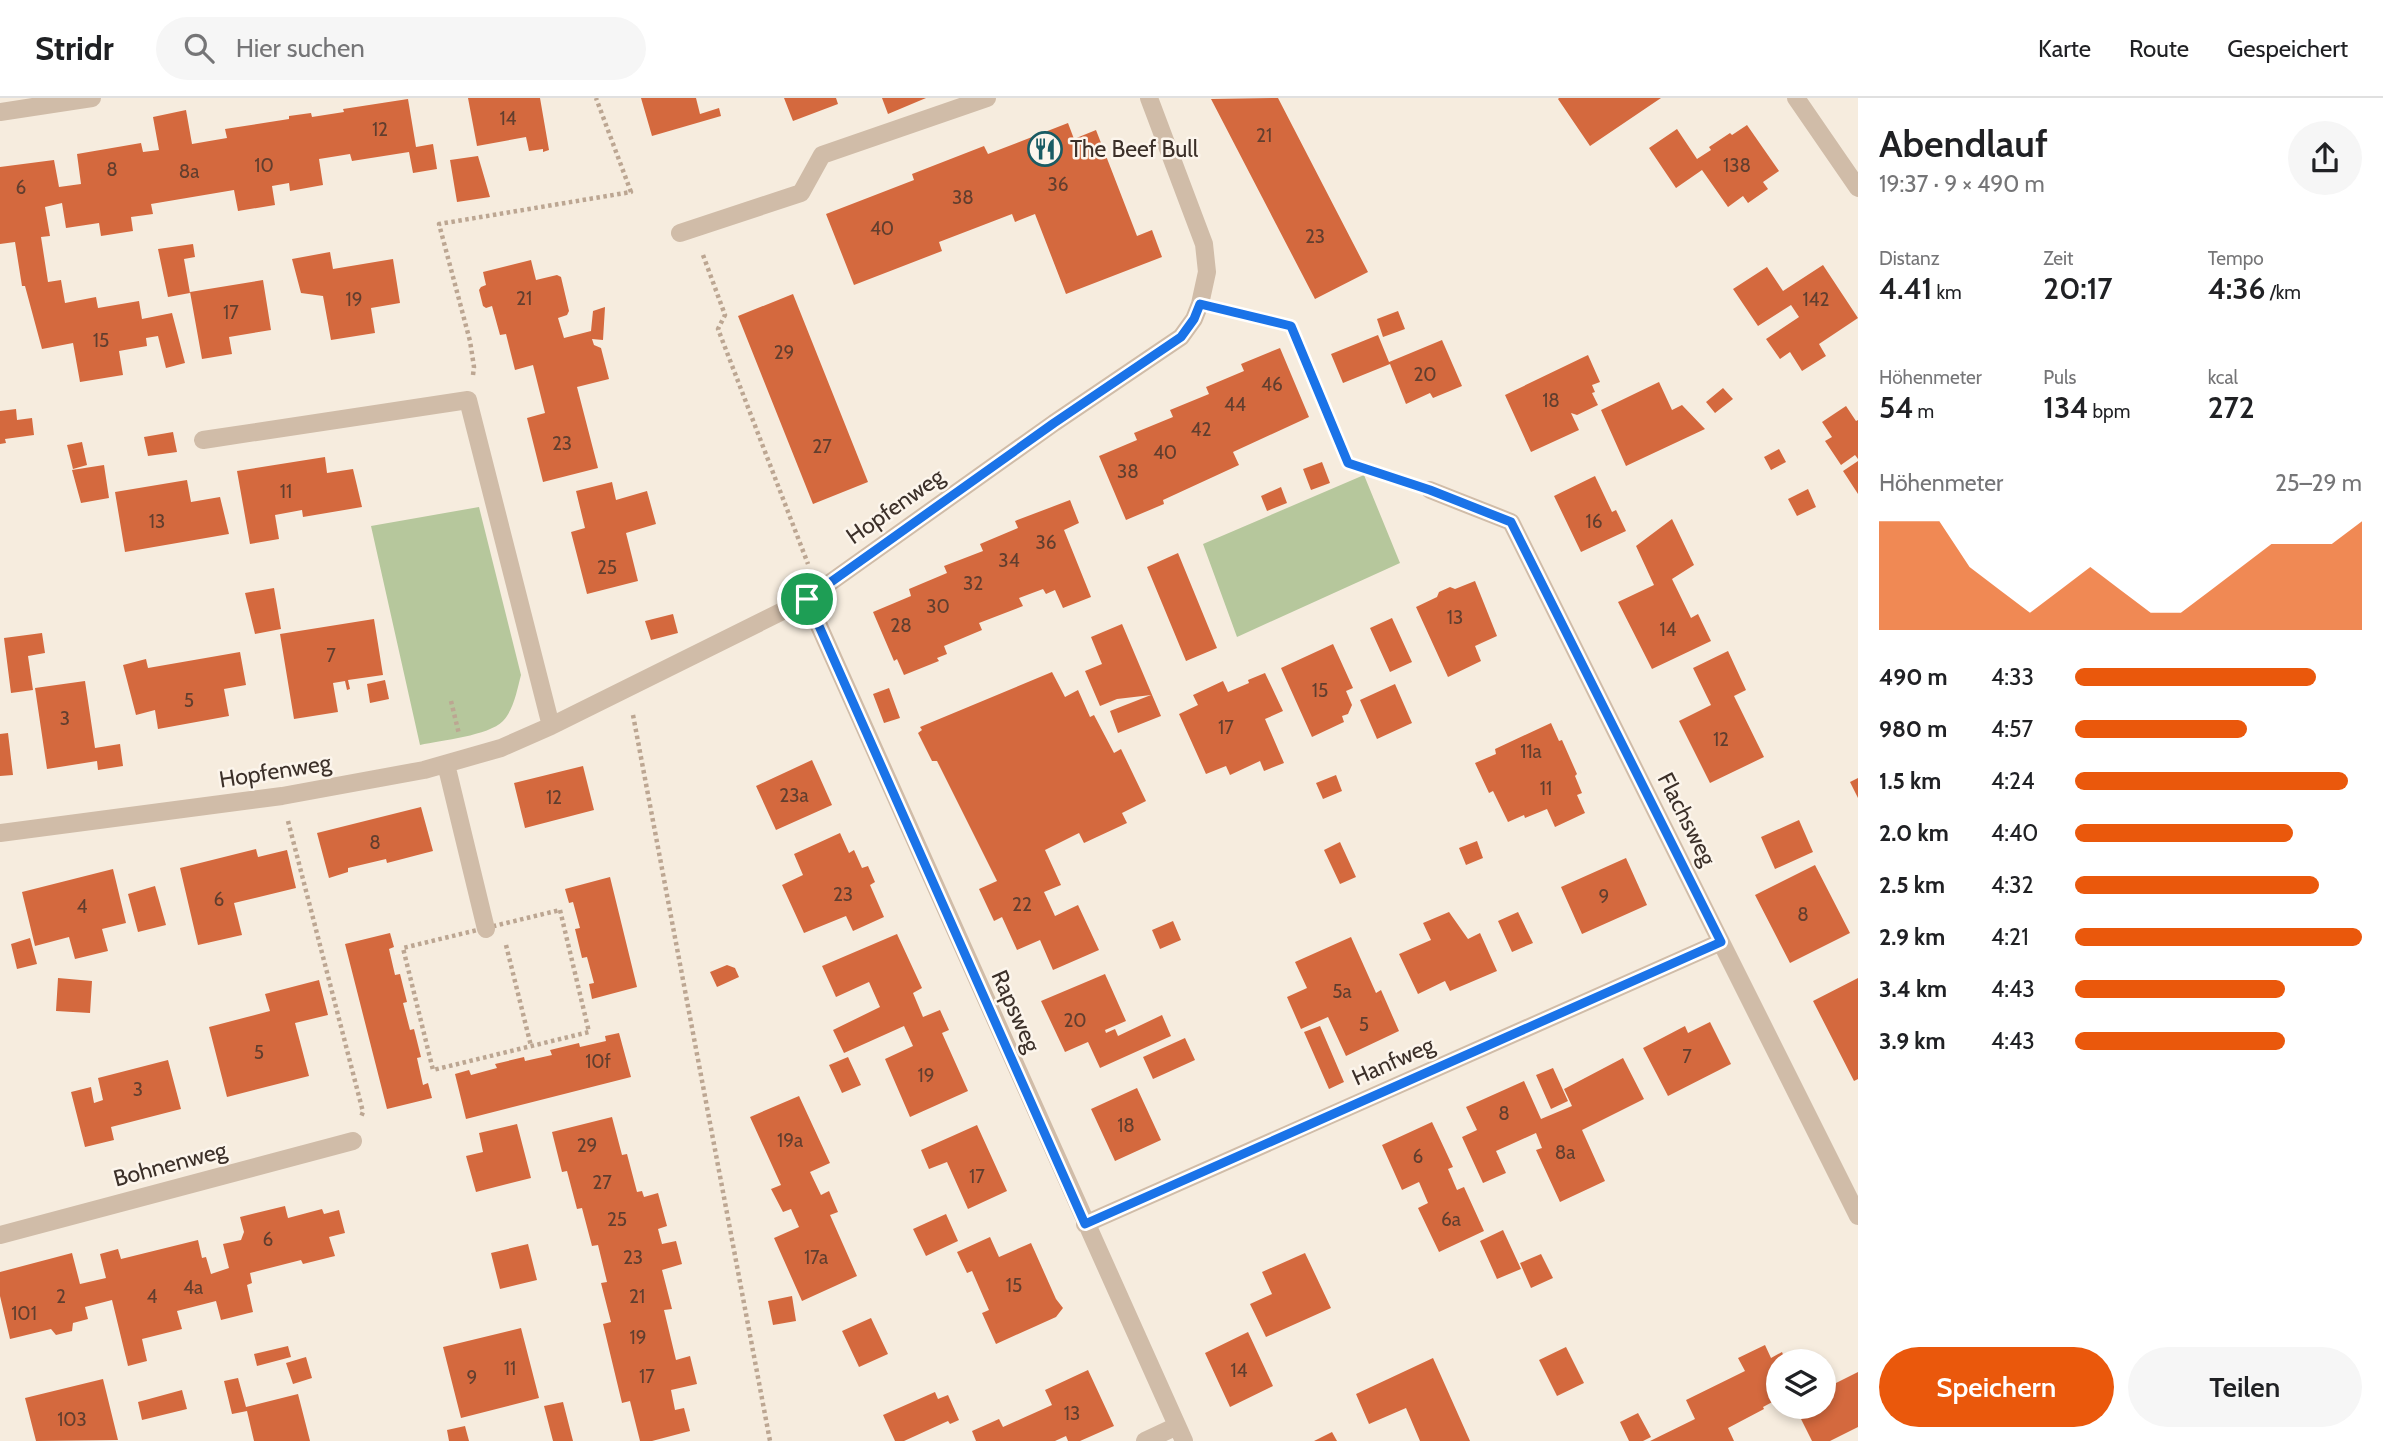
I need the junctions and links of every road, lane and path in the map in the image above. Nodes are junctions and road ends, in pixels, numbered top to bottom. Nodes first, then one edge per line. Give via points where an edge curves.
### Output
1 (92, 98) edge
2 (596, 98) edge
3 (987, 98) edge
4 (1149, 98) edge
5 (1796, 98) edge
6 (0, 112) edge
7 (1858, 188) edge
8 (687, 230) joint
9 (1200, 304) junction
10 (468, 400) junction
11 (203, 440) dead end
12 (1430, 490) joint
13 (813, 595) junction
14 (628, 686) junction
15 (551, 726) junction
16 (446, 764) junction
17 (282, 796) junction
18 (0, 833) edge
19 (486, 929) junction
20 (505, 938) dead end
21 (1721, 942) junction
22 (531, 1046) junction
23 (353, 1141) joint
24 (1858, 1216) edge
25 (1085, 1224) junction
26 (0, 1235) edge
27 (1181, 1434) edge
28 (770, 1441) edge
29 (1144, 1441) edge

1 - 6 street
2 - 10 path via 631,192 439,224 470,341 474,367
3 - 8 street via 822,155 801,193
4 - 9 street, Hopfenweg via 1204,244 1207,272
5 - 7 street
8 - 13 path via 724,315 718,329
9 - 12 path via 1291,326 1348,463
9 - 13 street, Hopfenweg via 1181,337
10 - 11 street
10 - 15 street
12 - 21 street, Flachsweg via 1511,522
13 - 14 street, Hopfenweg
13 - 25 street, Rapsweg
14 - 15 street, Hopfenweg
14 - 28 path
15 - 16 street, Hopfenweg via 501,748
16 - 17 street, Hopfenweg
16 - 19 street
17 - 18 street, Hopfenweg
17 - 23 path via 363,1112
19 - 22 path via 560,910 589,1032
19 - 22 path via 403,948 433,1070
20 - 22 path
21 - 24 street, Flachsweg
21 - 25 street, Hanfweg
23 - 26 street, Bohnenweg
25 - 27 street, Rapsweg
27 - 29 street

